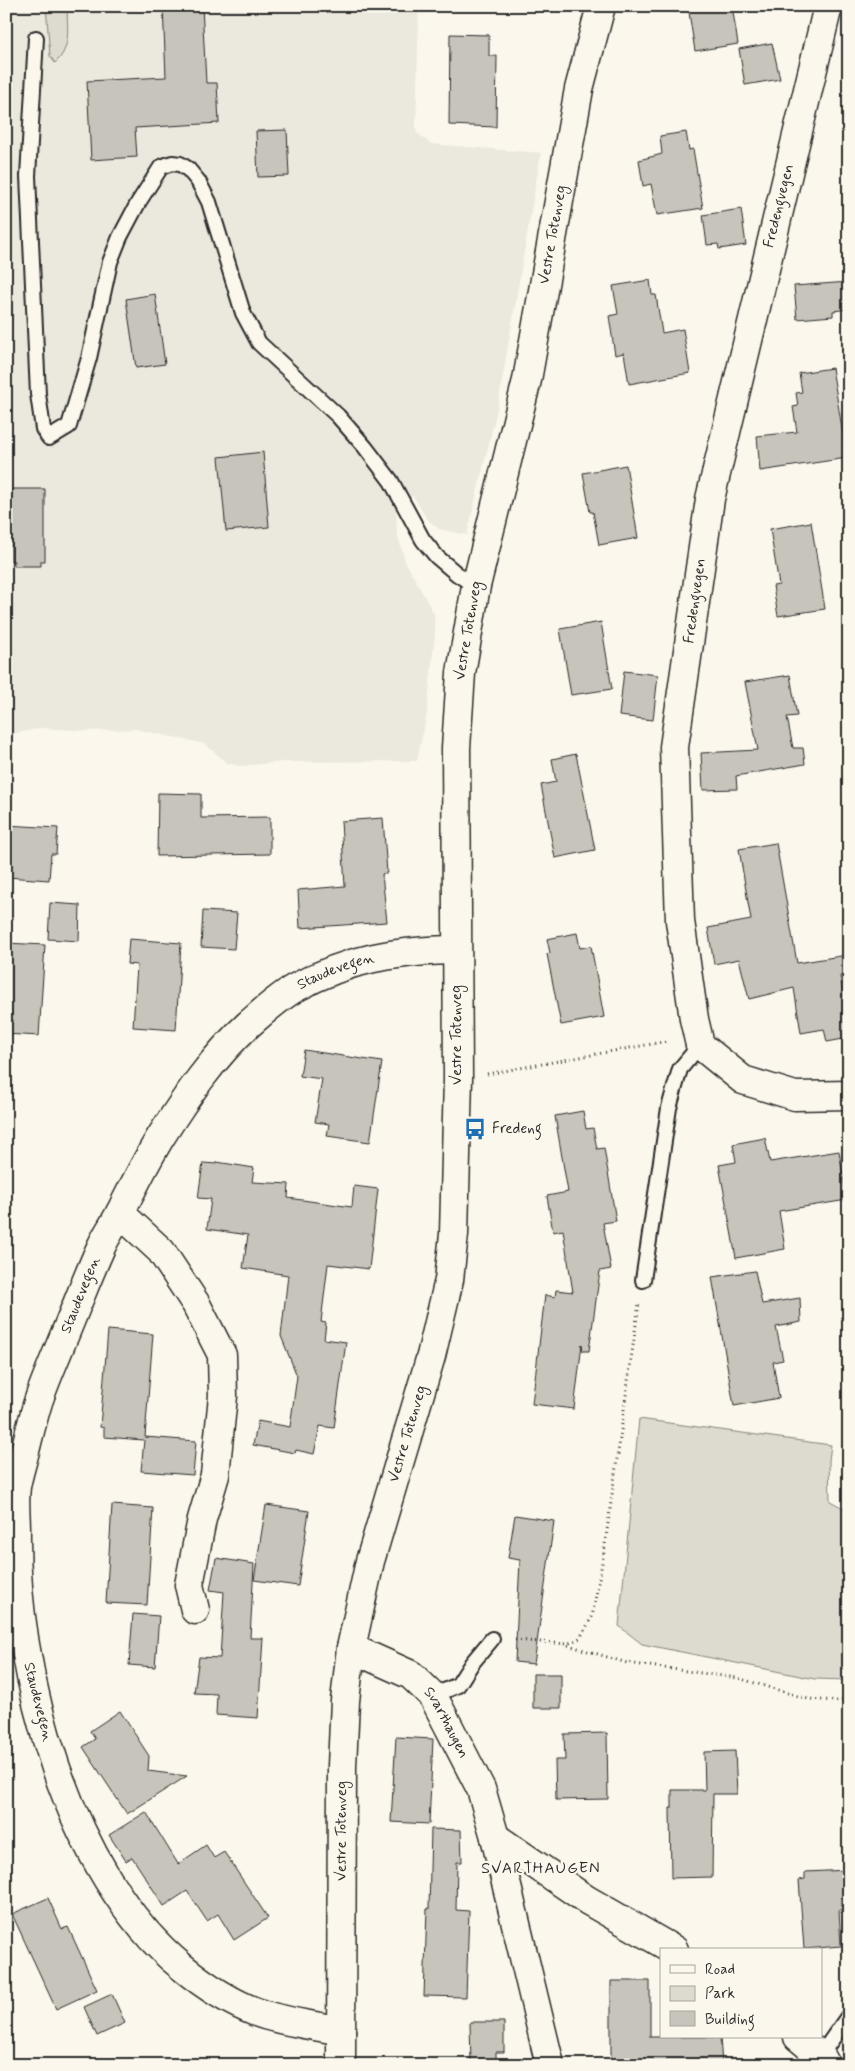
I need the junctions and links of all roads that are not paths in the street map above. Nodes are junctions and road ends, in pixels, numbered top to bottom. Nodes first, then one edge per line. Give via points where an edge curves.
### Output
1 (601, 6) edge
2 (828, 6) edge
3 (36, 38) dead end
4 (476, 586) junction
5 (456, 950) junction
6 (700, 1045) junction
7 (849, 1095) edge
8 (120, 1213) junction
9 (643, 1280) road end
10 (195, 1610) dead end
11 (492, 1639) road end
12 (351, 1648) junction
13 (433, 1696) junction
14 (494, 1838) junction
15 (671, 1948) edge
16 (849, 2015) edge
17 (341, 2030) junction
18 (799, 2038) edge
19 (820, 2062) edge
20 (341, 2065) edge
21 (550, 2065) edge

1 - 4 street, Vestre Totenveg via 579,89 527,380
2 - 6 street, Fredengvegen via 710,499 674,747 680,921
3 - 4 lane via 28,176 42,430 49,438 69,426 89,358 110,262 120,237 161,167 180,164 198,181 209,202 242,313 259,343 338,416 391,481 437,557
4 - 5 street, Vestre Totenveg via 461,673 457,739
5 - 8 street, Staudevegen via 386,954 352,964 293,989 276,1001 237,1035 184,1100
5 - 12 street, Vestre Totenveg via 458,1078 454,1234 449,1280 431,1356 370,1561
6 - 7 street via 742,1080 795,1096
6 - 9 lane via 680,1069 669,1108
8 - 10 street via 161,1251 196,1304 222,1355 223,1396 215,1475 202,1518 189,1585
8 - 17 street, Staudevegen via 102,1244 37,1404 16,1486 18,1590 36,1698 53,1758 97,1862 152,1939 180,1966 236,2003 283,2020
11 - 13 lane via 458,1685
12 - 13 street, Svarthaugen via 411,1675
12 - 17 street, Vestre Totenveg via 342,1766
13 - 14 street, Svarthaugen via 480,1789
14 - 15 street via 587,1900
14 - 21 street, Svarthaugen
16 - 19 lane
17 - 20 street, Vestre Totenveg
18 - 19 street

